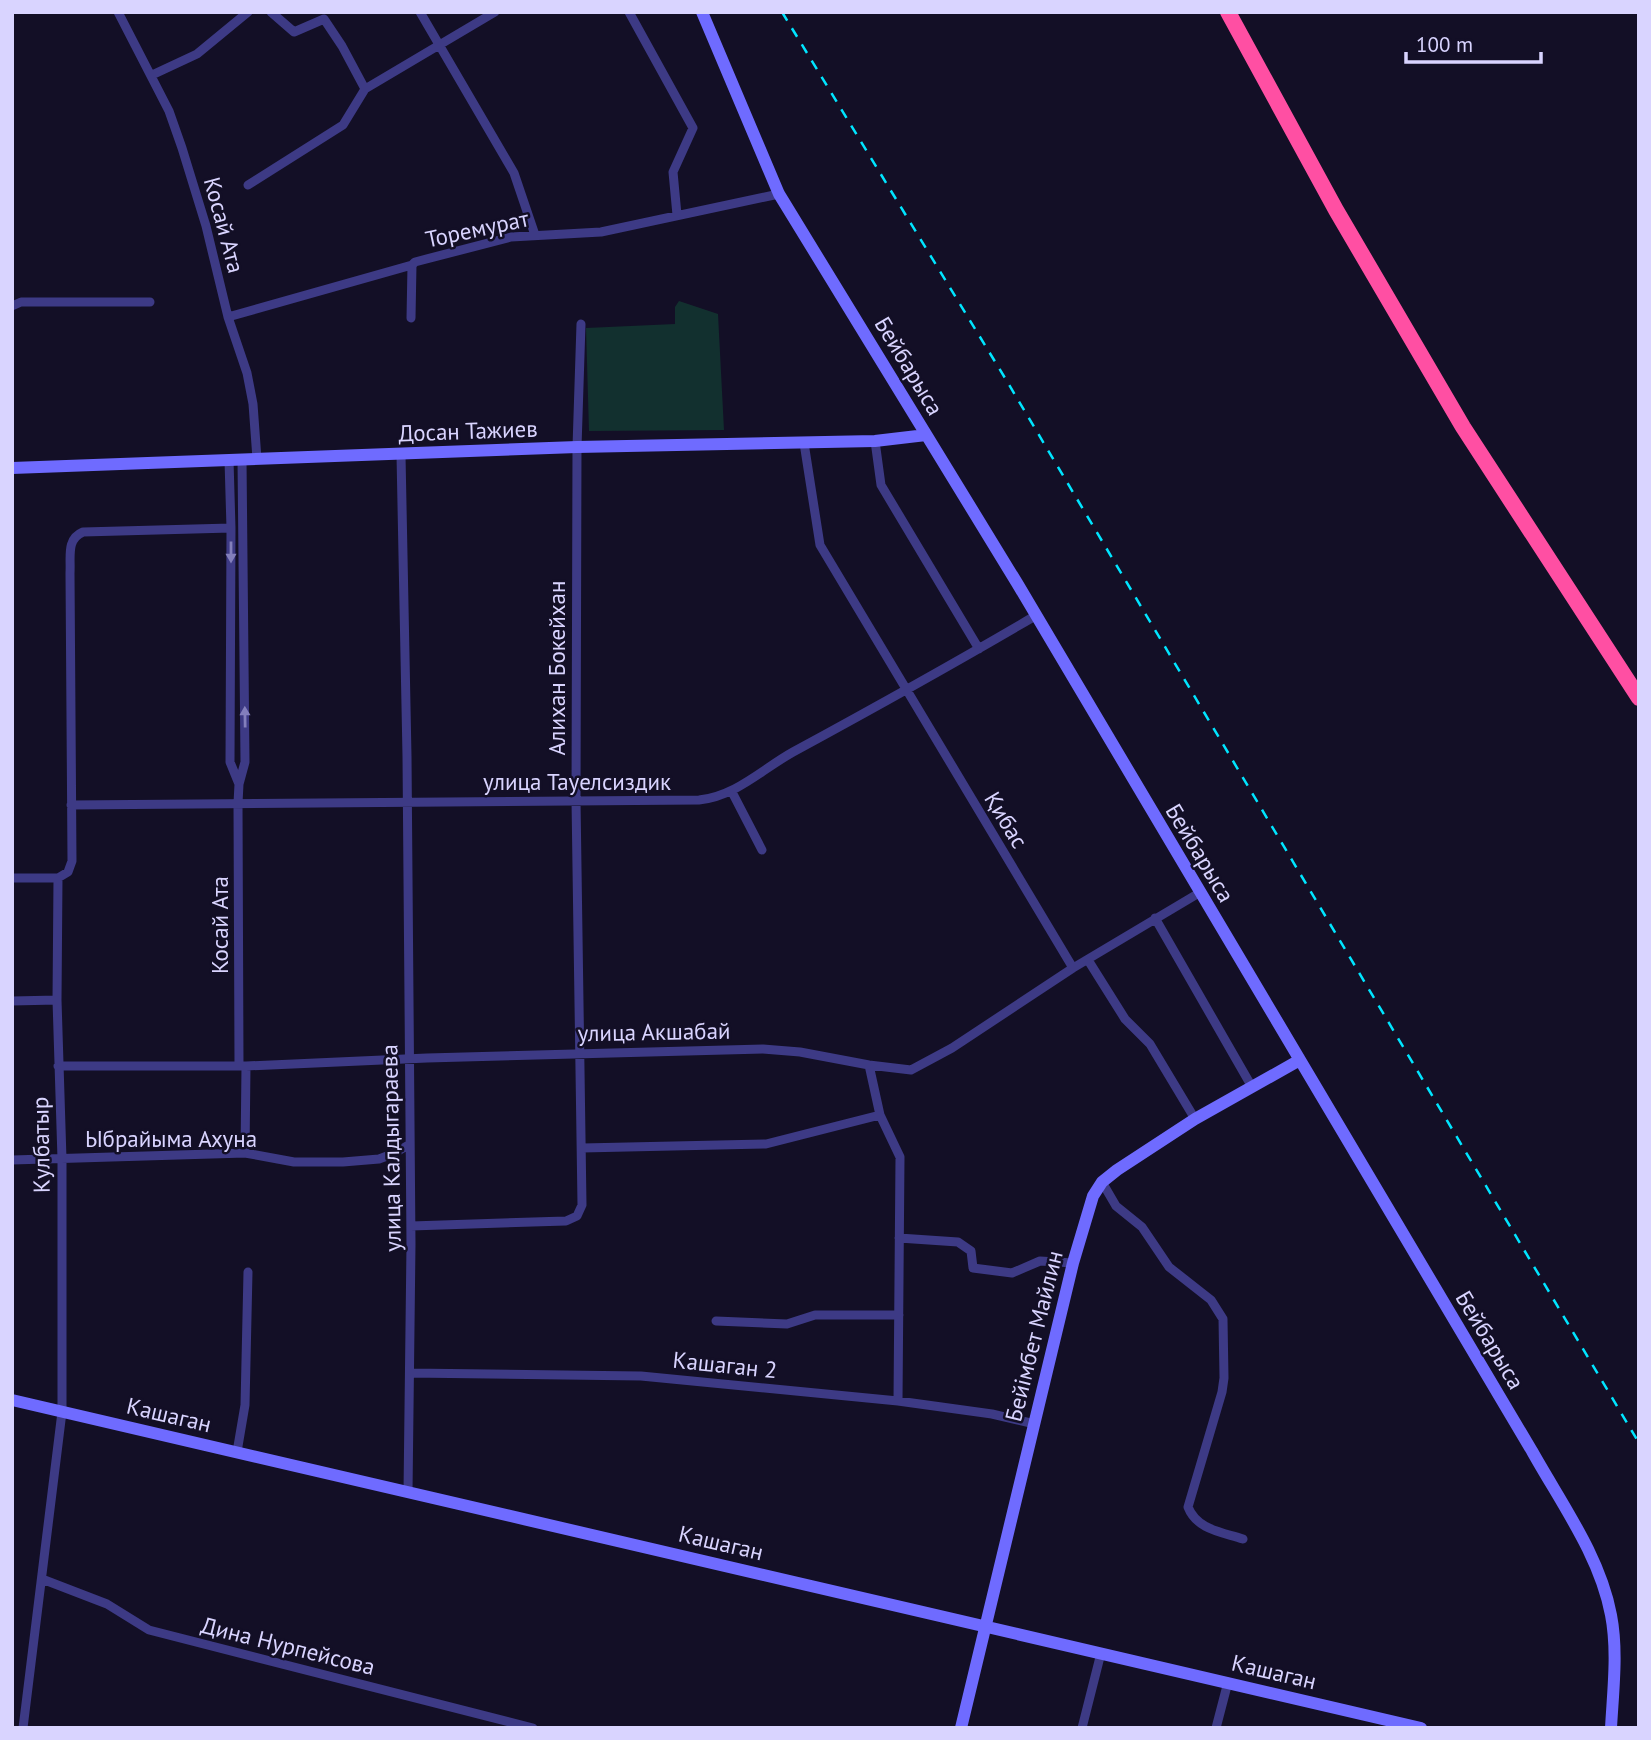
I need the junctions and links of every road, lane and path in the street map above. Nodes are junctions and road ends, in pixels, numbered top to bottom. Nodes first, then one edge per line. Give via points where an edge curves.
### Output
1 (118, 12) edge
2 (248, 12) edge
3 (271, 12) edge
4 (420, 12) edge
5 (495, 12) edge
6 (629, 12) edge
7 (702, 12) edge
8 (1228, 12) edge
9 (440, 46) junction
10 (152, 75) junction
11 (365, 89) junction
12 (248, 185) dead end
13 (779, 194) junction
14 (677, 215) junction
15 (535, 235) junction
16 (412, 265) junction
17 (150, 302) dead end
18 (12, 306) edge
19 (228, 317) junction
20 (411, 318) dead end
21 (581, 324) dead end
22 (926, 435) junction
23 (875, 441) junction
24 (804, 443) junction
25 (577, 447) junction
26 (401, 455) junction
27 (236, 459) junction
28 (257, 459) junction
29 (12, 468) edge
30 (231, 528) junction
31 (1035, 616) junction
32 (979, 649) junction
33 (231, 657) junction
34 (244, 657) junction
35 (906, 691) junction
36 (1639, 698) edge
37 (239, 784) junction
38 (732, 792) junction
39 (576, 800) junction
40 (238, 803) junction
41 (407, 803) junction
42 (71, 805) junction
43 (762, 850) dead end
44 (12, 878) edge
45 (58, 878) junction
46 (1199, 893) junction
47 (1155, 918) junction
48 (1088, 960) junction
49 (1073, 968) junction
50 (57, 1000) junction
51 (12, 1001) edge
52 (580, 1053) junction
53 (409, 1059) junction
54 (1298, 1060) junction
55 (869, 1065) junction
56 (58, 1066) junction
57 (243, 1066) junction
58 (1252, 1087) junction
59 (880, 1115) junction
60 (1195, 1119) junction
61 (410, 1144) junction
62 (582, 1148) junction
63 (245, 1153) junction
64 (61, 1159) junction
65 (12, 1160) edge
66 (1102, 1182) junction
67 (411, 1226) junction
68 (899, 1238) junction
69 (1073, 1264) junction
70 (248, 1272) dead end
71 (898, 1315) junction
72 (716, 1321) dead end
73 (410, 1373) junction
74 (12, 1400) edge
75 (898, 1401) junction
76 (62, 1412) junction
77 (1035, 1424) junction
78 (237, 1452) junction
79 (408, 1492) junction
80 (1244, 1539) dead end
81 (42, 1579) junction
82 (986, 1626) junction
83 (1101, 1653) junction
84 (1228, 1682) junction
85 (23, 1728) edge
86 (533, 1728) edge
87 (961, 1728) edge
88 (1082, 1728) edge
89 (1216, 1728) edge
90 (1421, 1728) edge
91 (1611, 1728) edge

1 - 10 street, Косай Ата
2 - 10 street via 197,54
3 - 11 street via 294,32 324,19
4 - 9 street
5 - 9 street
6 - 14 street via 693,128 673,172
7 - 13 street, Бейбарыса
8 - 36 highway via 1336,211 1463,427
9 - 11 street
9 - 15 street via 514,173
10 - 19 street, Косай Ата via 182,148
11 - 12 street via 344,125
13 - 14 street, Торемурат
13 - 22 street, Бейбарыса
14 - 15 street, Торемурат via 601,232
15 - 16 street, Торемурат via 511,237
16 - 19 street, Торемурат
16 - 20 street
17 - 18 street via 21,302
19 - 28 street, Косай Ата via 247,373
21 - 25 street, Алихан Бокейхан
22 - 23 street, Досан Тажиев
22 - 31 street, Бейбарыса
23 - 24 street, Досан Тажиев
23 - 32 street via 881,485
24 - 25 street, Досан Тажиев
24 - 35 street, Қибас via 820,545
25 - 26 street, Досан Тажиев
25 - 39 street, Алихан Бокейхан
26 - 28 street, Досан Тажиев
26 - 41 street, улица Калдыгараева
27 - 28 street, Досан Тажиев
27 - 29 street, Досан Тажиев
27 - 30 street, Косай Ата
27 - 34 street, Косай Ата
30 -> 33 street, Косай Ата
30 - 42 street via 83,532 71,542
31 - 32 street, улица Тауелсиздик
31 - 46 street, Бейбарыса
32 - 35 street, улица Тауелсиздик
33 - 34 street
33 - 37 street, Косай Ата via 230,762
37 -> 34 street, Косай Ата via 245,762
35 - 38 street, улица Тауелсиздик via 789,754
35 - 49 street, Қибас
37 - 40 street, Косай Ата
38 - 39 street, улица Тауелсиздик via 699,800
38 - 43 street
39 - 41 street, улица Тауелсиздик
39 - 52 street, Алихан Бокейхан
40 - 41 street, улица Тауелсиздик
40 - 42 street, улица Тауелсиздик
40 - 57 street, Косай Ата
41 - 53 street, улица Калдыгараева
42 - 45 street via 72,861 68,872
44 - 45 street
45 - 50 street, Кулбатыр
46 - 47 street, улица Акшабай
46 - 54 street, Бейбарыса
47 - 48 street, улица Акшабай
47 - 58 street
48 - 49 street, улица Акшабай
48 - 60 street via 1125,1019 1150,1044
49 - 55 street, улица Акшабай via 917,1068
50 - 51 street
50 - 56 street, Кулбатыр
52 - 53 street, улица Акшабай
52 - 55 street, улица Акшабай via 763,1049
52 - 62 street, Алихан Бокейхан
53 - 57 street, улица Акшабай
53 - 61 street, улица Калдыгараева
54 - 58 street, Бейімбет Майлин
54 - 91 street, Бейбарыса via 1532,1451 1596,1567 1614,1637
55 - 59 street
56 - 57 street, улица Акшабай
56 - 64 street, Кулбатыр
57 - 63 street, Косай Ата
58 - 60 street, Бейімбет Майлин
59 - 62 street via 766,1144
59 - 68 street via 900,1157
60 - 66 street, Бейімбет Майлин
61 - 63 street, Ыбрайыма Ахуна via 379,1158 343,1162 294,1162
61 - 67 street, улица Калдыгараева
62 - 67 street, Алихан Бокейхан via 582,1205 577,1216 566,1221
63 - 64 street, Ыбрайыма Ахуна
64 - 65 street, Ыбрайыма Ахуна
64 - 76 street, Кулбатыр
66 - 69 street, Бейімбет Майлин via 1093,1196
66 - 80 street via 1112,1201 1142,1227 1169,1267 1212,1300 1223,1319 1222,1392 1188,1507 1195,1522
67 - 73 street, улица Калдыгараева
68 - 69 street via 958,1242 971,1251 974,1268 1012,1273 1040,1261
68 - 71 street
69 - 77 street, Бейімбет Майлин
70 - 78 street via 245,1405
71 - 72 street via 815,1315 787,1324
71 - 75 street
73 - 75 street, Кашаган 2 via 641,1376
73 - 79 street, улица Калдыгараева
74 - 76 street, Кашаган
75 - 77 street, Кашаган 2
76 - 78 street, Кашаган
76 - 81 street, Кулбатыр
77 - 82 street, Бейімбет Майлин
78 - 79 street, Кашаган
79 - 82 street, Кашаган
81 - 85 street, Кулбатыр
81 - 86 street, Дина Нурпейсова via 107,1604 149,1630
82 - 83 street, Кашаган
82 - 87 street, Бейімбет Майлин
83 - 84 street, Кашаган
83 - 88 street
84 - 89 street
84 - 90 street, Кашаган

